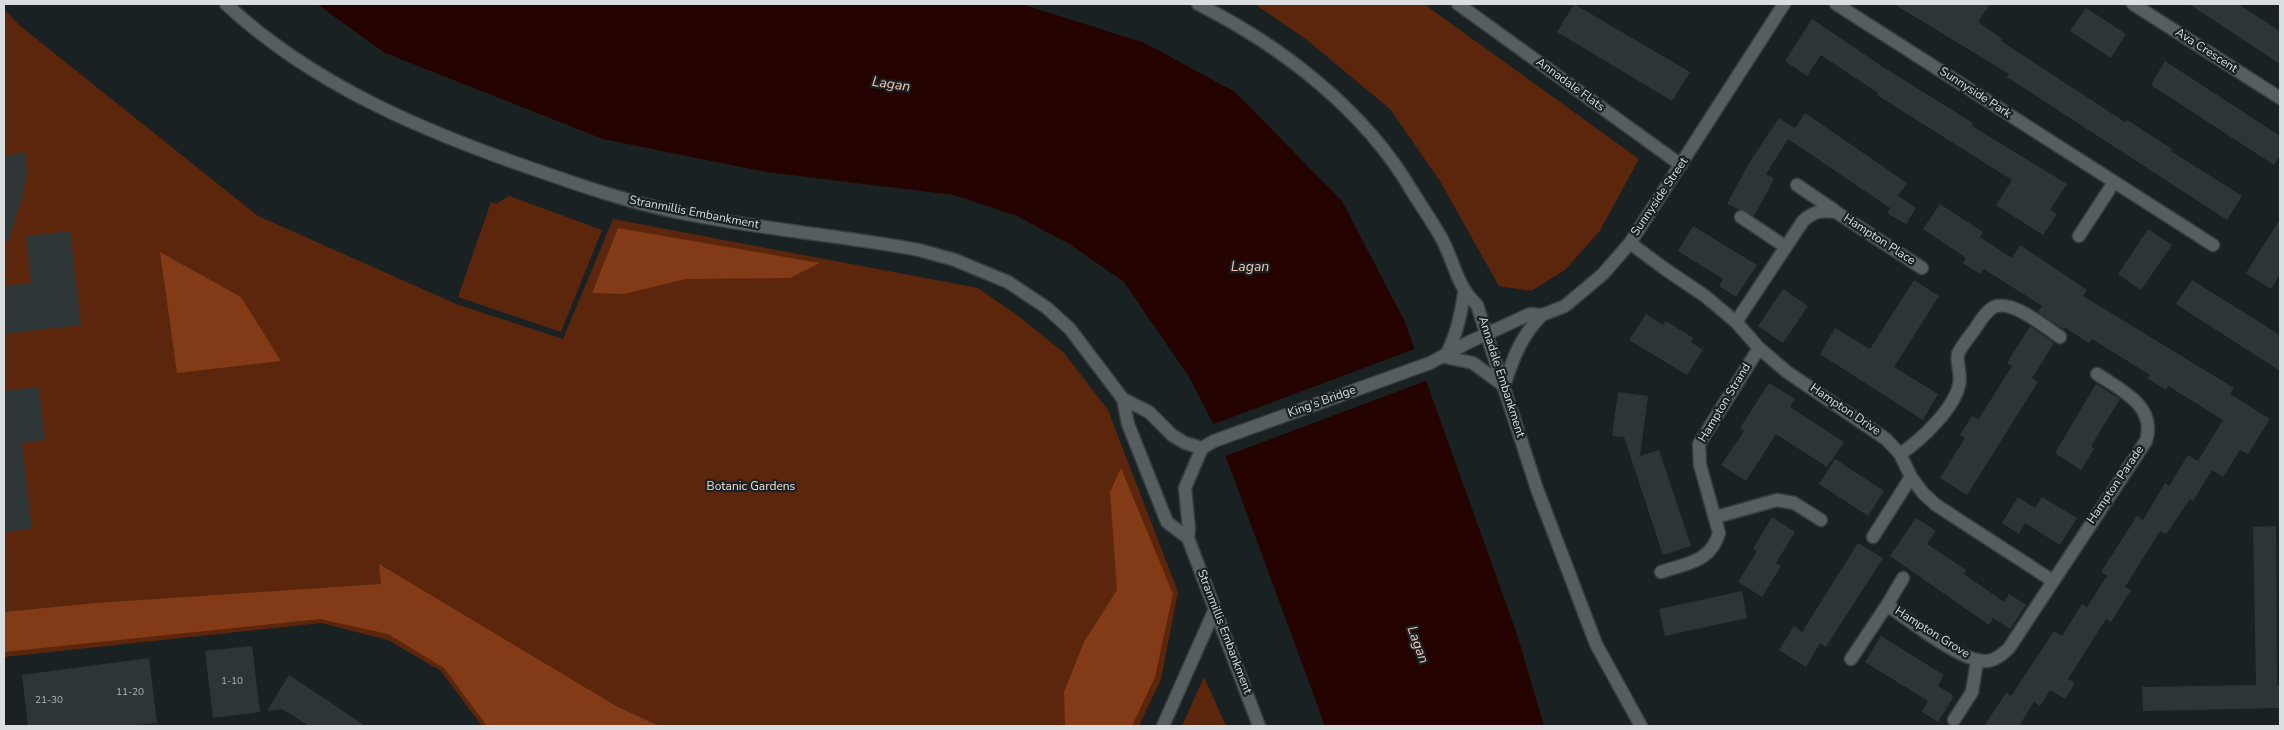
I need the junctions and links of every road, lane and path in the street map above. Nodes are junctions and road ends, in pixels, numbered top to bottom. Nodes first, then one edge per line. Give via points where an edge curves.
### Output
1 (226, 4) edge
2 (1198, 4) edge
3 (1458, 4) edge
4 (1784, 4) edge
5 (1836, 4) edge
6 (2133, 4) edge
7 (2280, 98) edge
8 (1681, 165) junction
9 (2114, 182) junction
10 (1797, 185) dead end
11 (1836, 212) junction
12 (1741, 217) dead end
13 (2079, 236) dead end
14 (1630, 242) junction
15 (2213, 245) dead end
16 (1786, 247) junction
17 (1922, 268) dead end
18 (1464, 293) junction
19 (1542, 315) junction
20 (1736, 322) junction
21 (1488, 333) junction
22 (2060, 337) dead end
23 (1759, 348) junction
24 (1445, 357) junction
25 (2097, 374) dead end
26 (1504, 386) junction
27 (1123, 399) junction
28 (1202, 448) junction
29 (1900, 454) junction
30 (1911, 477) junction
31 (1716, 517) junction
32 (1821, 520) dead end
33 (1872, 537) dead end
34 (1188, 538) junction
35 (1661, 572) dead end
36 (1903, 578) dead end
37 (2053, 581) junction
38 (1887, 605) junction
39 (1215, 609) junction
40 (1851, 659) dead end
41 (1977, 661) junction
42 (1954, 720) dead end
43 (1163, 726) edge
44 (1259, 726) edge
45 (1641, 726) edge

1 - 27 street, Stranmillis Embankment via 285,51 347,91 397,116 494,156 617,198 668,210 919,250 984,271 1031,296 1070,329
2 - 18 street, Annadale Embankment via 1226,18 1299,67 1362,124 1398,166 1442,240
3 - 8 street, Annadale Flats
4 - 8 street, Sunnyside Street
5 - 9 street, Sunnyside Park
6 - 7 street, Ava Crescent
8 - 14 street, Sunnyside Street
9 - 13 street
9 - 15 street, Sunnyside Park
10 - 11 street, Hampton Place
11 - 16 street, Hampton Place via 1823,210 1811,213
11 - 17 street, Hampton Place
12 - 16 street
14 - 19 street, Sunnyside Street via 1603,274 1565,306
14 - 20 street, Hampton Drive
16 - 20 street, Hampton Place
18 - 21 street, Annadale Embankment via 1477,305
18 - 24 street via 1460,320
19 - 21 street, Sunnyside Street via 1530,314
19 - 26 street via 1528,328 1520,342
20 - 23 street, Hampton Drive
21 - 24 street
21 - 26 street, Annadale Embankment
22 - 29 street via 2015,308 1994,307 1958,354 1960,386 1948,406 1931,429
23 - 29 street, Hampton Drive via 1788,372 1864,422
23 - 31 street, Hampton Strand via 1699,444 1700,465
24 - 26 street via 1473,363
24 - 28 street, King's Bridge
25 - 37 street, Hampton Parade via 2140,405 2148,418 2149,432
26 - 45 street, Annadale Embankment via 1537,489 1596,644
27 - 28 street, Stranmillis Embankment via 1149,412 1172,435
27 - 34 street, Stranmillis Embankment via 1128,424 1167,522
28 - 34 street, Stranmillis Embankment via 1185,488 1190,529
29 - 30 street, Hampton Drive
30 - 33 street
30 - 37 street, Hampton Drive via 1936,505
31 - 32 street via 1777,500 1794,503
31 - 35 street, Hampton Strand via 1719,533 1710,553
34 - 39 street, Stranmillis Embankment
36 - 38 street, Hampton Grove
37 - 41 street, Hampton Grove via 2009,648 1989,662
38 - 40 street, Hampton Grove
38 - 41 street, Hampton Grove via 1965,657
39 - 43 street
39 - 44 street, Stranmillis Embankment
41 - 42 street, Hampton Grove via 1972,692

